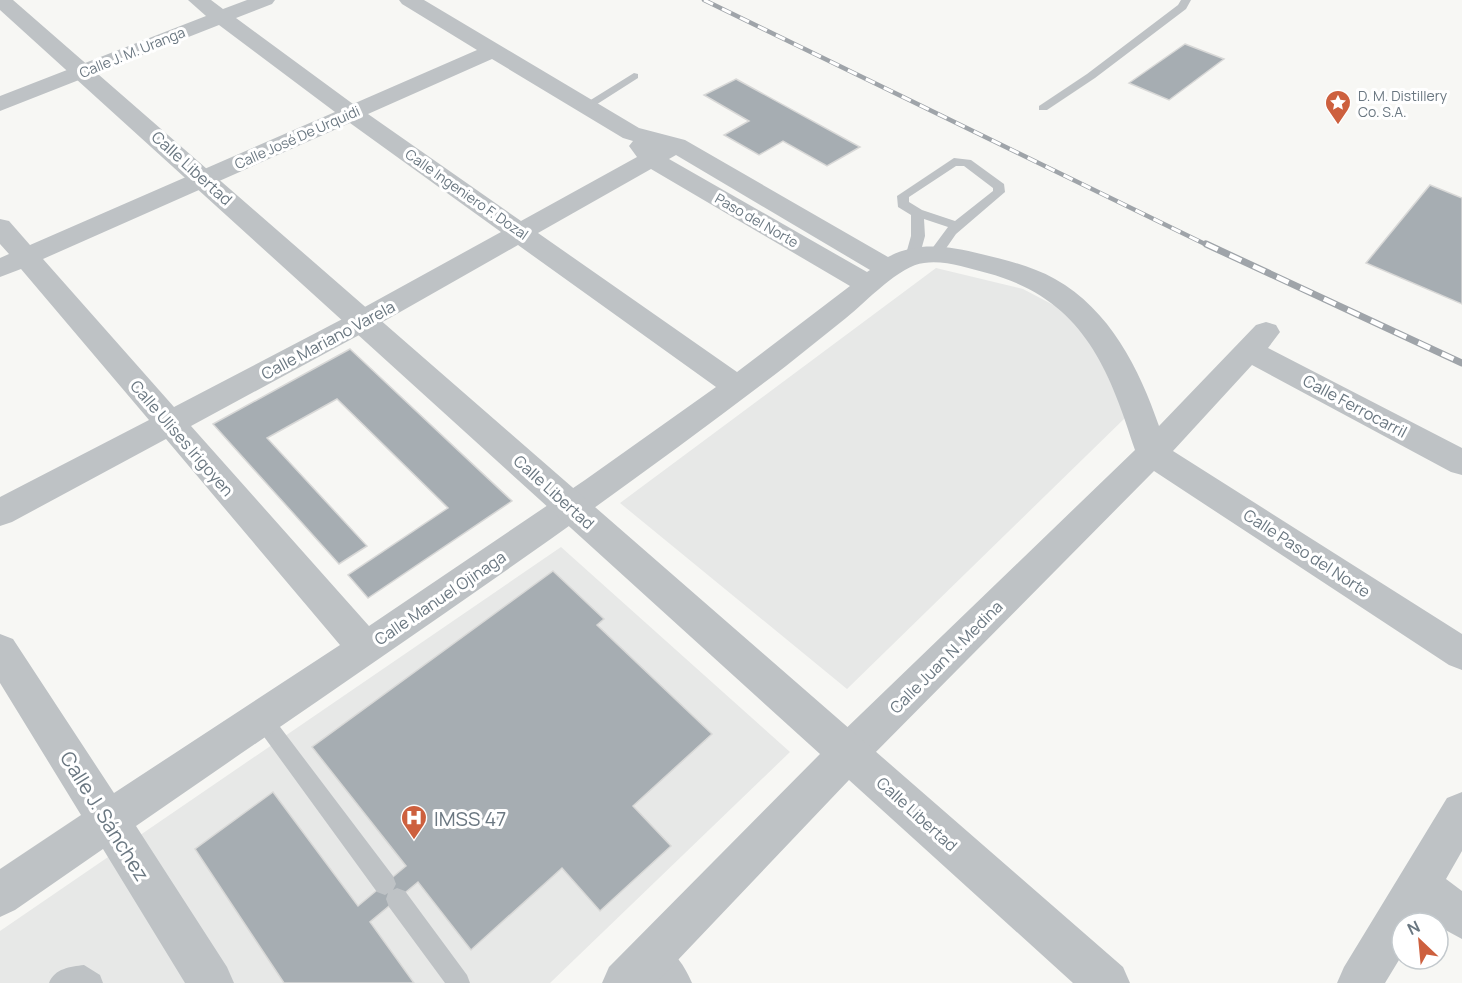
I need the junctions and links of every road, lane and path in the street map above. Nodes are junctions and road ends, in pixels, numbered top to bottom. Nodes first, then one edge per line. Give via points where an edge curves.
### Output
1 (1, 0) edge
2 (198, 0) edge
3 (265, 0) edge
4 (409, 0) edge
5 (1186, 0) edge
6 (220, 17) junction
7 (495, 50) junction
8 (83, 71) junction
9 (634, 76) dead end
10 (0, 104) edge
11 (586, 106) junction
12 (1043, 108) dead end
13 (351, 113) junction
14 (631, 133) junction
15 (676, 145) junction
16 (651, 159) junction
17 (204, 178) junction
18 (917, 213) junction
19 (958, 226) junction
20 (0, 227) edge
21 (521, 233) junction
22 (924, 254) junction
23 (13, 263) edge
24 (878, 277) junction
25 (362, 321) junction
26 (1257, 341) joint
27 (737, 387) junction
28 (170, 424) junction
29 (1152, 453) junction
30 (1462, 463) edge
31 (573, 508) junction
32 (0, 513) edge
33 (365, 648) junction
34 (0, 650) edge
35 (1462, 654) edge
36 (261, 717) junction
37 (848, 753) junction
38 (1462, 812) edge
39 (107, 820) junction
40 (1417, 885) junction
41 (0, 895) edge
42 (1462, 917) edge
43 (648, 975) edge
44 (60, 983) edge
45 (92, 983) edge
46 (211, 983) edge
47 (459, 983) edge
48 (1107, 983) edge
49 (1360, 983) edge

1 - 8 street, Calle Libertad
2 - 6 street, Calle Ingeniero F. Dozal
3 - 6 street, Calle J. M. Uranga
4 - 7 street, Paso del Norte
5 - 12 lane via 1091,76
6 - 8 street, Calle J. M. Uranga
6 - 13 street, Calle Ingeniero F. Dozal
7 - 11 street, Paso del Norte
7 - 13 street, Calle José De Urquidi
8 - 10 street, Calle J. M. Uranga
8 - 17 street, Calle Libertad
9 - 11 lane
11 - 14 street, Paso del Norte
13 - 17 street, Calle José De Urquidi
13 - 21 street, Calle Ingeniero F. Dozal
14 - 15 street, Paso del Norte
14 - 16 street, Paso del Norte
15 - 16 street, Calle Mariano Varela
15 - 24 street, Paso del Norte
16 - 21 street, Calle Mariano Varela
16 - 24 street, Paso del Norte
17 - 23 street, Calle José De Urquidi
17 - 25 street, Calle Libertad
18 - 19 lane
18 - 19 lane via 903,204 903,196 948,164 967,163 1000,187
18 - 22 lane
19 - 22 lane
20 - 23 street, Calle Ulises Irigoyen
21 - 25 street, Calle Mariano Varela
21 - 27 street, Calle Ingeniero F. Dozal
22 - 24 street
22 - 29 street via 1005,268 1061,294 1080,309 1121,367
23 - 28 street, Calle Ulises Irigoyen
24 - 27 street, Calle Manuel Ojinaga
25 - 28 street, Calle Mariano Varela
25 - 31 street, Calle Libertad
26 - 29 street, Calle Juan N. Medina
26 - 30 street, Calle Ferrocarril
27 - 31 street, Calle Manuel Ojinaga
28 - 32 street, Calle Mariano Varela
28 - 33 street, Calle Ulises Irigoyen
29 - 35 street, Calle Paso del Norte
29 - 37 street, Calle Juan N. Medina
31 - 33 street, Calle Manuel Ojinaga
31 - 37 street, Calle Libertad
33 - 36 street, Calle Manuel Ojinaga
34 - 39 street, Calle J. Sánchez
36 - 39 street, Calle Manuel Ojinaga
36 - 47 lane
37 - 43 street, Calle Juan N. Medina
37 - 48 street, Calle Libertad
38 - 40 street
39 - 41 street, Calle Manuel Ojinaga
39 - 46 street, Calle J. Sánchez
40 - 42 street
40 - 49 street
44 - 45 lane via 84,976

